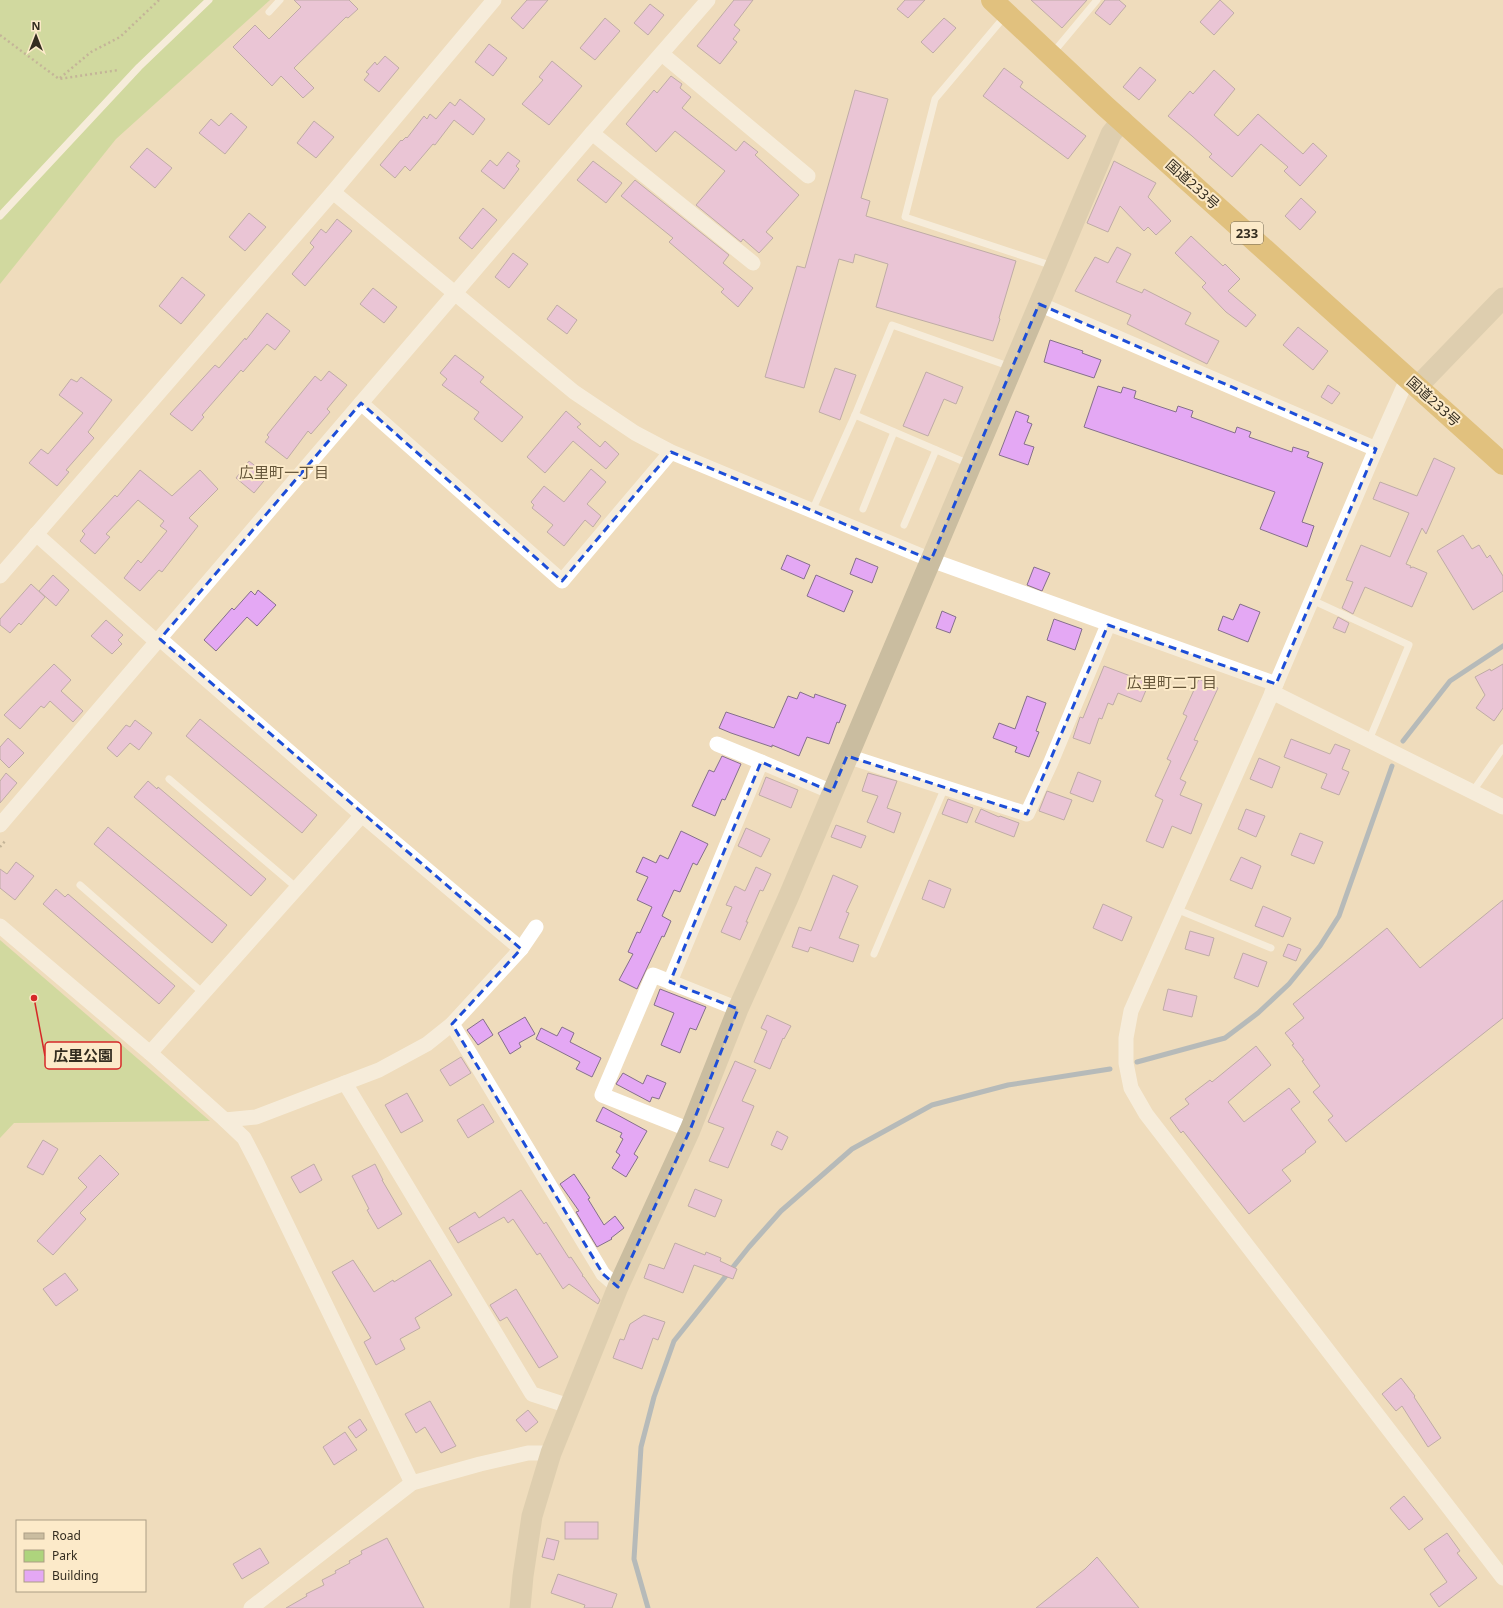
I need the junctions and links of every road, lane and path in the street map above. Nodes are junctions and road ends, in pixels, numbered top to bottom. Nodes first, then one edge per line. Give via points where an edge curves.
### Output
1 (160, 0) edge
2 (209, 0) edge
3 (280, 0) edge
4 (494, 0) edge
5 (708, 0) edge
6 (1097, 0) edge
7 (999, 7) edge
8 (268, 12) dead end
9 (0, 35) edge
10 (662, 54) junction
11 (1051, 55) junction
12 (139, 67) junction
13 (59, 79) junction
14 (1122, 120) junction
15 (592, 133) junction
16 (808, 176) dead end
17 (332, 192) junction
18 (0, 216) edge
19 (753, 263) dead end
20 (1055, 266) junction
21 (455, 294) junction
22 (1503, 298) edge
23 (1039, 304) junction
24 (1012, 368) junction
25 (1413, 382) junction
26 (361, 404) junction
27 (855, 415) junction
28 (894, 432) junction
29 (1376, 449) junction
30 (936, 450) junction
31 (671, 452) junction
32 (1503, 464) edge
33 (971, 465) junction
34 (863, 509) dead end
35 (812, 511) junction
36 (904, 525) dead end
37 (36, 534) junction
38 (931, 560) junction
39 (0, 576) edge
40 (1312, 600) junction
41 (1108, 625) junction
42 (159, 640) junction
43 (1274, 688) junction
44 (1369, 740) junction
45 (717, 744) dead end
46 (1503, 748) edge
47 (847, 756) junction
48 (760, 762) junction
49 (170, 779) dead end
50 (945, 787) junction
51 (1473, 791) junction
52 (832, 792) junction
53 (1503, 807) edge
54 (362, 815) junction
55 (0, 825) edge
56 (80, 885) dead end
57 (297, 888) junction
58 (1176, 910) junction
59 (0, 926) edge
60 (536, 927) dead end
61 (1270, 948) dead end
62 (521, 949) junction
63 (874, 954) dead end
64 (670, 982) junction
65 (203, 994) junction
66 (738, 1009) junction
67 (452, 1024) junction
68 (150, 1053) junction
69 (345, 1083) junction
70 (226, 1120) junction
71 (690, 1130) junction
72 (618, 1287) junction
73 (569, 1406) junction
74 (551, 1453) junction
75 (412, 1483) junction
76 (1503, 1578) edge
77 (251, 1608) edge
78 (520, 1608) edge

1 - 13 path via 120,37 90,52
2 - 12 lane
3 - 8 lane
4 - 17 street
5 - 10 street
6 - 11 lane
7 - 11 highway, 国道233号 / 233
7 - 20 lane via 935,99 905,218
9 - 13 path
10 - 15 street
10 - 16 street
11 - 14 highway, 国道233号 / 233
12 - 13 path
12 - 18 lane
14 - 20 street via 1111,134
14 - 25 highway, 国道233号 / 233
15 - 19 street
15 - 21 street
17 - 21 street
17 - 37 street
20 - 23 street
21 - 26 street
21 - 31 street via 574,392 635,433
22 - 25 street
23 - 24 street
23 - 29 street
24 - 27 lane via 892,325
24 - 33 street
25 - 29 street
25 - 32 highway, 国道233号 / 233
26 - 31 street via 562,581
26 - 42 street
27 - 28 lane
27 - 35 lane
28 - 30 lane
28 - 34 lane
29 - 40 street
30 - 33 lane
30 - 36 lane
31 - 35 street
33 - 38 street
35 - 38 street
37 - 39 street
37 - 42 street
38 - 41 street
38 - 47 street
40 - 43 street
40 - 44 lane via 1408,645
41 - 43 street
41 - 50 street via 1052,762 1027,814
42 - 54 street
42 - 55 street
43 - 44 street
43 - 58 street
44 - 51 street
45 - 48 street
46 - 51 lane
47 - 50 street
47 - 52 street
48 - 52 street
48 - 64 street
49 - 57 lane
50 - 63 lane
51 - 53 street
52 - 66 street
54 - 57 street
54 - 62 street
56 - 65 lane
57 - 65 street
58 - 61 lane
58 - 76 street via 1131,1011 1126,1038 1126,1063 1131,1088 1146,1114
59 - 68 street
60 - 62 street
62 - 67 street
64 - 66 street
64 - 71 street via 653,975 602,1095
65 - 68 street
66 - 71 street
67 - 69 street via 427,1044 380,1070
67 - 72 street via 603,1274
68 - 70 street
69 - 70 street via 256,1117
69 - 73 street via 532,1394
70 - 75 street via 244,1138 258,1162
71 - 72 street
72 - 73 street
73 - 74 street
74 - 75 street via 528,1453
74 - 78 street via 532,1516
75 - 77 street

